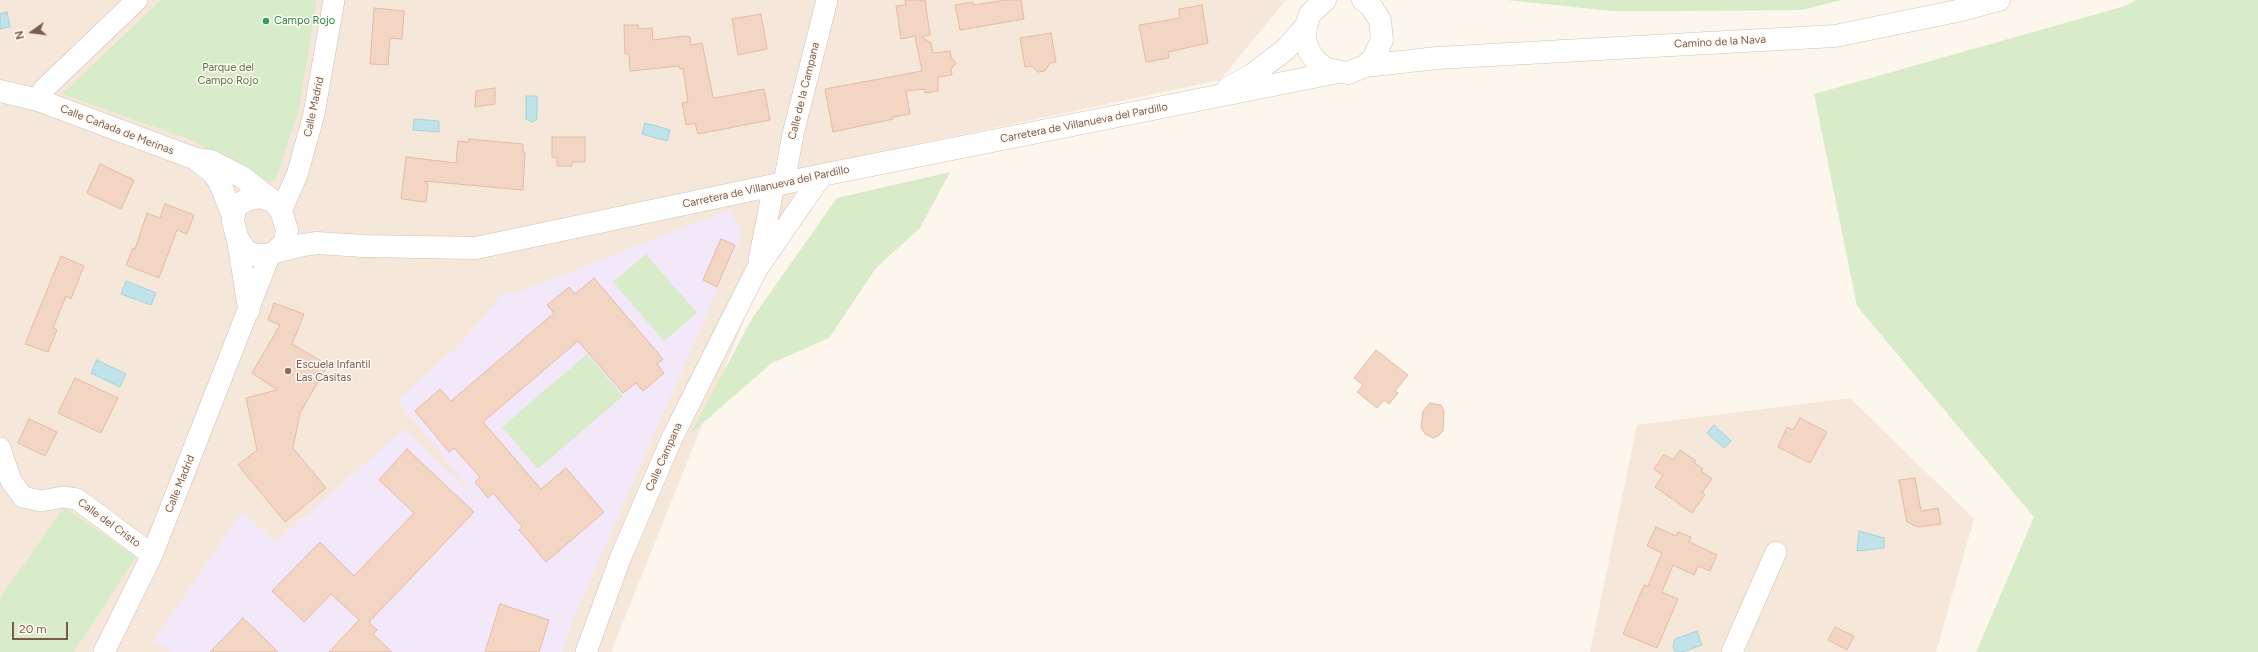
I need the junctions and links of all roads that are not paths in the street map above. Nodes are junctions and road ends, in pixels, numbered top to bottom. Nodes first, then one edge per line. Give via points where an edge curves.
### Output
1 (137, 0) edge
2 (334, 0) edge
3 (827, 0) edge
4 (1999, 0) edge
5 (1322, 1) edge
6 (1367, 2) edge
7 (1306, 26) junction
8 (1382, 30) junction
9 (1437, 58) junction
10 (1365, 66) junction
11 (1338, 72) junction
12 (0, 92) edge
13 (1213, 97) junction
14 (38, 100) junction
15 (196, 159) junction
16 (822, 175) junction
17 (779, 184) junction
18 (280, 210) junction
19 (233, 216) junction
20 (237, 237) junction
21 (317, 243) junction
22 (273, 253) junction
23 (757, 269) junction
24 (249, 312) junction
25 (0, 448) edge
26 (1776, 552) dead end
27 (152, 555) junction
28 (104, 652) edge
29 (586, 652) edge
30 (1732, 652) edge

1 - 14 street via 44,89
2 - 18 street, Calle Madrid via 314,114 297,175
3 - 17 street, Calle de la Campana
4 - 9 street, Camino de la Nava via 1835,36
5 - 7 street, Carretera de Villanueva del Pardillo via 1310,14
6 - 8 street via 1380,20
7 - 11 street via 1305,39 1309,51 1326,69
7 - 13 street, Carretera de Villanueva del Pardillo via 1286,49 1252,74
8 - 9 street, Camino de la Nava via 1402,49
8 - 10 street via 1379,51
9 - 10 street, Camino de la Nava
10 - 11 street, Camino de la Nava via 1357,71
11 - 13 street, Carretera de Villanueva del Pardillo
12 - 14 street, Calle Cañada de Merinas
13 - 16 street, Carretera de Villanueva del Pardillo
14 - 15 street, Calle Cañada de Merinas
15 - 18 street, Calle Cañada de Merinas via 211,161 242,177
15 - 19 street, Calle Cañada de Merinas via 211,171 219,182
16 - 17 street, Carretera de Villanueva del Pardillo
16 - 23 street
17 - 21 street, Carretera de Villanueva del Pardillo via 476,248
17 - 23 street, Calle de la Campana
18 - 19 street via 260,197 246,200 235,209
18 - 21 street, Carretera de Villanueva del Pardillo via 295,232
18 - 22 street via 287,238
19 - 20 street
20 - 22 street via 249,253 259,256
20 - 24 street
21 - 22 street, Carretera de Villanueva del Pardillo
22 - 24 street, Calle Madrid
23 - 29 street, Calle Campana via 672,438 620,559
24 - 27 street, Calle Madrid
25 - 27 street, Calle del Cristo via 11,481 23,497 41,501 63,497 77,499
26 - 30 street
27 - 28 street, Calle Madrid

